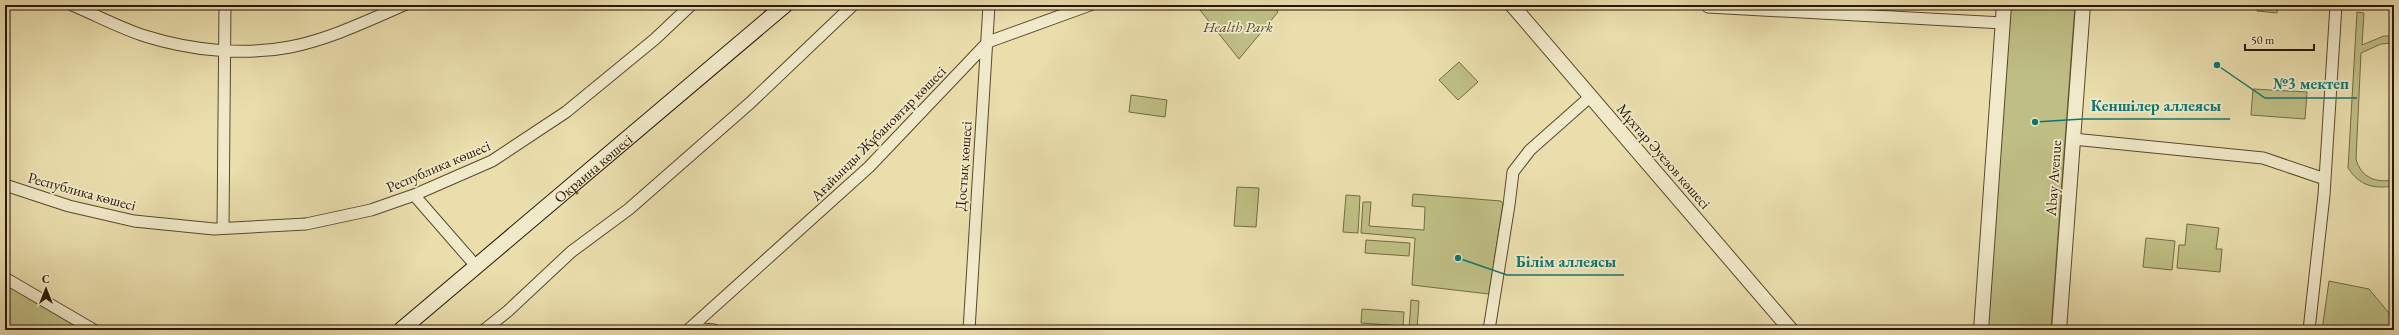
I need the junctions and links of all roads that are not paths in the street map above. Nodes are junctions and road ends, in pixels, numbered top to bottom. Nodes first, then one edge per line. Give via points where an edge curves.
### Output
1 (72, 5) edge
2 (225, 5) edge
3 (404, 5) edge
4 (784, 5) edge
5 (853, 5) edge
6 (989, 5) edge
7 (1090, 5) edge
8 (1512, 5) edge
9 (2004, 5) edge
10 (2083, 5) edge
11 (2336, 5) edge
12 (688, 6) edge
13 (1708, 7) dead end
14 (2003, 23) junction
15 (988, 42) junction
16 (224, 49) junction
17 (1590, 96) junction
18 (2073, 139) junction
19 (2325, 179) junction
20 (5, 185) edge
21 (414, 195) junction
22 (223, 228) junction
23 (476, 266) junction
24 (5, 278) edge
25 (689, 329) edge
26 (94, 330) edge
27 (401, 330) edge
28 (484, 330) edge
29 (714, 330) edge
30 (969, 330) edge
31 (1489, 330) edge
32 (1791, 330) edge
33 (1981, 330) edge
34 (2059, 330) edge
35 (2309, 330) edge

1 - 16 street via 145,36 187,47
2 - 16 street
3 - 16 street via 345,31 290,47
4 - 23 main road, Окраина көшесі
5 - 28 street via 744,108 629,209 571,252
6 - 15 street, Достық көшесі via 986,30
7 - 15 street, Ағайынды Жұбановтар көшесі
8 - 17 street, Мұхтар Әуезов көшесі
9 - 14 street
10 - 18 street, Abay Avenue
11 - 19 street
12 - 21 street, Республика көшесі via 655,39 566,112 492,161
13 - 14 street
14 - 33 street
15 - 25 street, Ағайынды Жұбановтар көшесі via 869,167
15 - 30 street, Достық көшесі
16 - 22 street
17 - 31 street via 1530,150 1513,172
17 - 32 street, Мұхтар Әуезов көшесі
18 - 19 street via 2263,158
18 - 34 street, Abay Avenue
19 - 35 street
20 - 22 street, Республика көшесі via 69,206 134,221
21 - 22 street, Республика көшесі via 371,210 306,224
21 - 23 street
23 - 27 main road, Окраина көшесі
24 - 26 street
25 - 29 street

